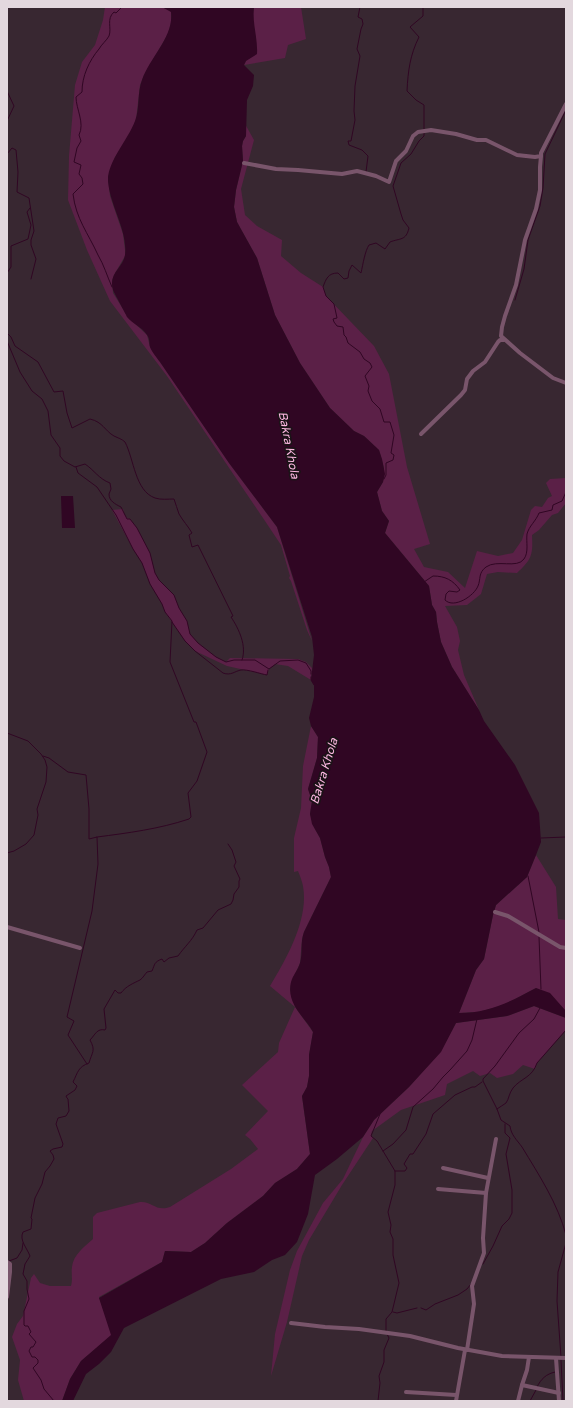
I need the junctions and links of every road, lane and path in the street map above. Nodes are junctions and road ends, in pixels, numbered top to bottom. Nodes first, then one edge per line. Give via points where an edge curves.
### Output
1 (566, 104) edge
2 (541, 156) junction
3 (244, 163) dead end
4 (504, 340) junction
5 (566, 383) edge
6 (421, 434) dead end
7 (495, 912) dead end
8 (7, 927) edge
9 (80, 948) dead end
10 (566, 948) edge
11 (496, 1139) dead end
12 (443, 1168) dead end
13 (488, 1178) junction
14 (438, 1189) dead end
15 (486, 1193) junction
16 (7, 1262) edge
17 (7, 1297) edge
18 (291, 1323) dead end
19 (466, 1350) junction
20 (529, 1357) junction
21 (556, 1358) junction
22 (566, 1358) edge
23 (522, 1385) junction
24 (406, 1392) dead end
25 (559, 1393) junction
26 (456, 1395) junction
27 (456, 1401) edge
28 (518, 1401) edge
29 (559, 1401) edge

1 - 2 street
2 - 3 street via 518,155 486,140 431,130 418,132 413,136 406,151 396,161 389,182 357,171 342,174 276,169
2 - 4 street via 540,190 525,240 516,285 502,327 501,336
4 - 5 street via 553,378
4 - 6 street via 500,340 485,362 473,371 461,395
7 - 10 street via 508,916 560,947
8 - 9 street
11 - 13 street
12 - 13 street
13 - 15 street
14 - 15 street
15 - 19 street via 484,1253 472,1286 474,1304
16 - 17 street via 10,1264 10,1272
18 - 19 street via 410,1336
19 - 20 street
19 - 26 street
20 - 21 street
20 - 23 street
21 - 22 street
21 - 25 street
23 - 25 street
23 - 28 street
24 - 26 street
25 - 29 street
26 - 27 street

